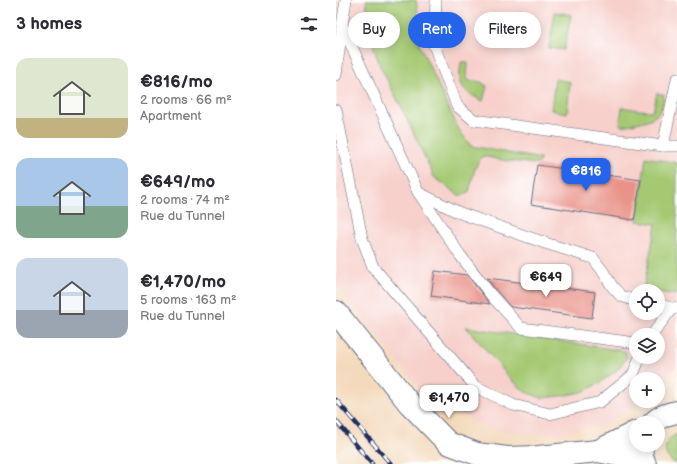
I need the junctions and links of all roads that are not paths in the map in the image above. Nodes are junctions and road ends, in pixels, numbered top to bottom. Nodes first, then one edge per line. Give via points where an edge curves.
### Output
1 (346, 0) edge
2 (436, 0) edge
3 (342, 25) junction
4 (336, 76) edge
5 (677, 79) edge
6 (336, 110) edge
7 (663, 146) junction
8 (677, 146) edge
9 (418, 192) junction
10 (629, 299) edge
11 (665, 306) edge
12 (675, 308) edge
13 (336, 312) edge
14 (658, 328) edge
15 (629, 342) edge
16 (637, 364) edge
17 (677, 412) edge
18 (661, 416) edge
19 (629, 436) edge
20 (598, 451) junction
21 (643, 456) edge

1 - 3 lane
2 - 7 lane via 434,45 457,106 474,120
3 - 4 lane
3 - 9 lane
5 - 7 lane
6 - 16 lane via 362,238 373,267 475,386 513,405 550,414 600,402 633,375
7 - 8 lane
9 - 10 lane via 460,213 593,258 612,286 621,296
9 - 15 lane via 460,255 521,328
11 - 12 lane
12 - 14 lane
13 - 20 street via 409,403 448,443 477,454 507,458
17 - 18 street
19 - 20 street
20 - 21 street

